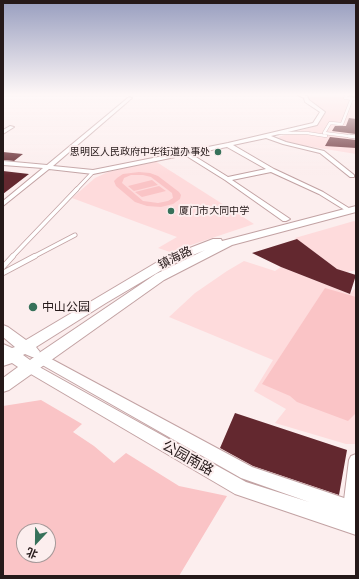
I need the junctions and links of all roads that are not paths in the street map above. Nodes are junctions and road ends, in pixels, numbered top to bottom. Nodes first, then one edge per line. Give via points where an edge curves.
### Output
1 (103, 121) edge
2 (317, 121) edge
3 (343, 121) edge
4 (12, 127) dead end
5 (3, 132) edge
6 (279, 133) junction
7 (307, 133) junction
8 (324, 134) junction
9 (266, 136) junction
10 (356, 137) edge
11 (353, 140) dead end
12 (228, 145) junction
13 (185, 153) junction
14 (3, 163) edge
15 (48, 167) junction
16 (272, 170) junction
17 (93, 172) junction
18 (352, 176) dead end
19 (227, 179) junction
20 (3, 204) edge
21 (352, 209) edge
22 (286, 219) junction
23 (75, 235) dead end
24 (3, 267) edge
25 (3, 273) edge
26 (3, 330) edge
27 (27, 347) junction
28 (6, 355) edge
29 (36, 363) junction
30 (3, 386) edge
31 (356, 460) edge
32 (353, 509) edge
33 (356, 526) edge

1 - 15 street
2 - 6 street via 315,124
3 - 8 lane via 342,124 330,123
4 - 5 street
6 - 7 lane
6 - 9 street
7 - 8 lane
7 - 11 lane
8 - 10 lane
9 - 12 street
9 - 18 street via 322,152
12 - 13 street
12 - 16 street
13 - 17 street
13 - 19 street
14 - 15 street
15 - 17 street
15 - 20 street
16 - 19 street
16 - 21 street
17 - 24 lane
19 - 22 street
21 - 22 main road, 镇海路
21 - 29 main road, 镇海路 via 228,243 160,277
22 - 27 main road, 镇海路 via 208,243 168,261
23 - 25 lane
26 - 27 main road
27 - 28 main road, 镇海路
27 - 29 main road
28 - 29 main road
29 - 30 main road, 镇海路
29 - 32 street, 公园南路 via 246,474
29 - 33 street, 公园南路 via 242,488
31 - 32 street

